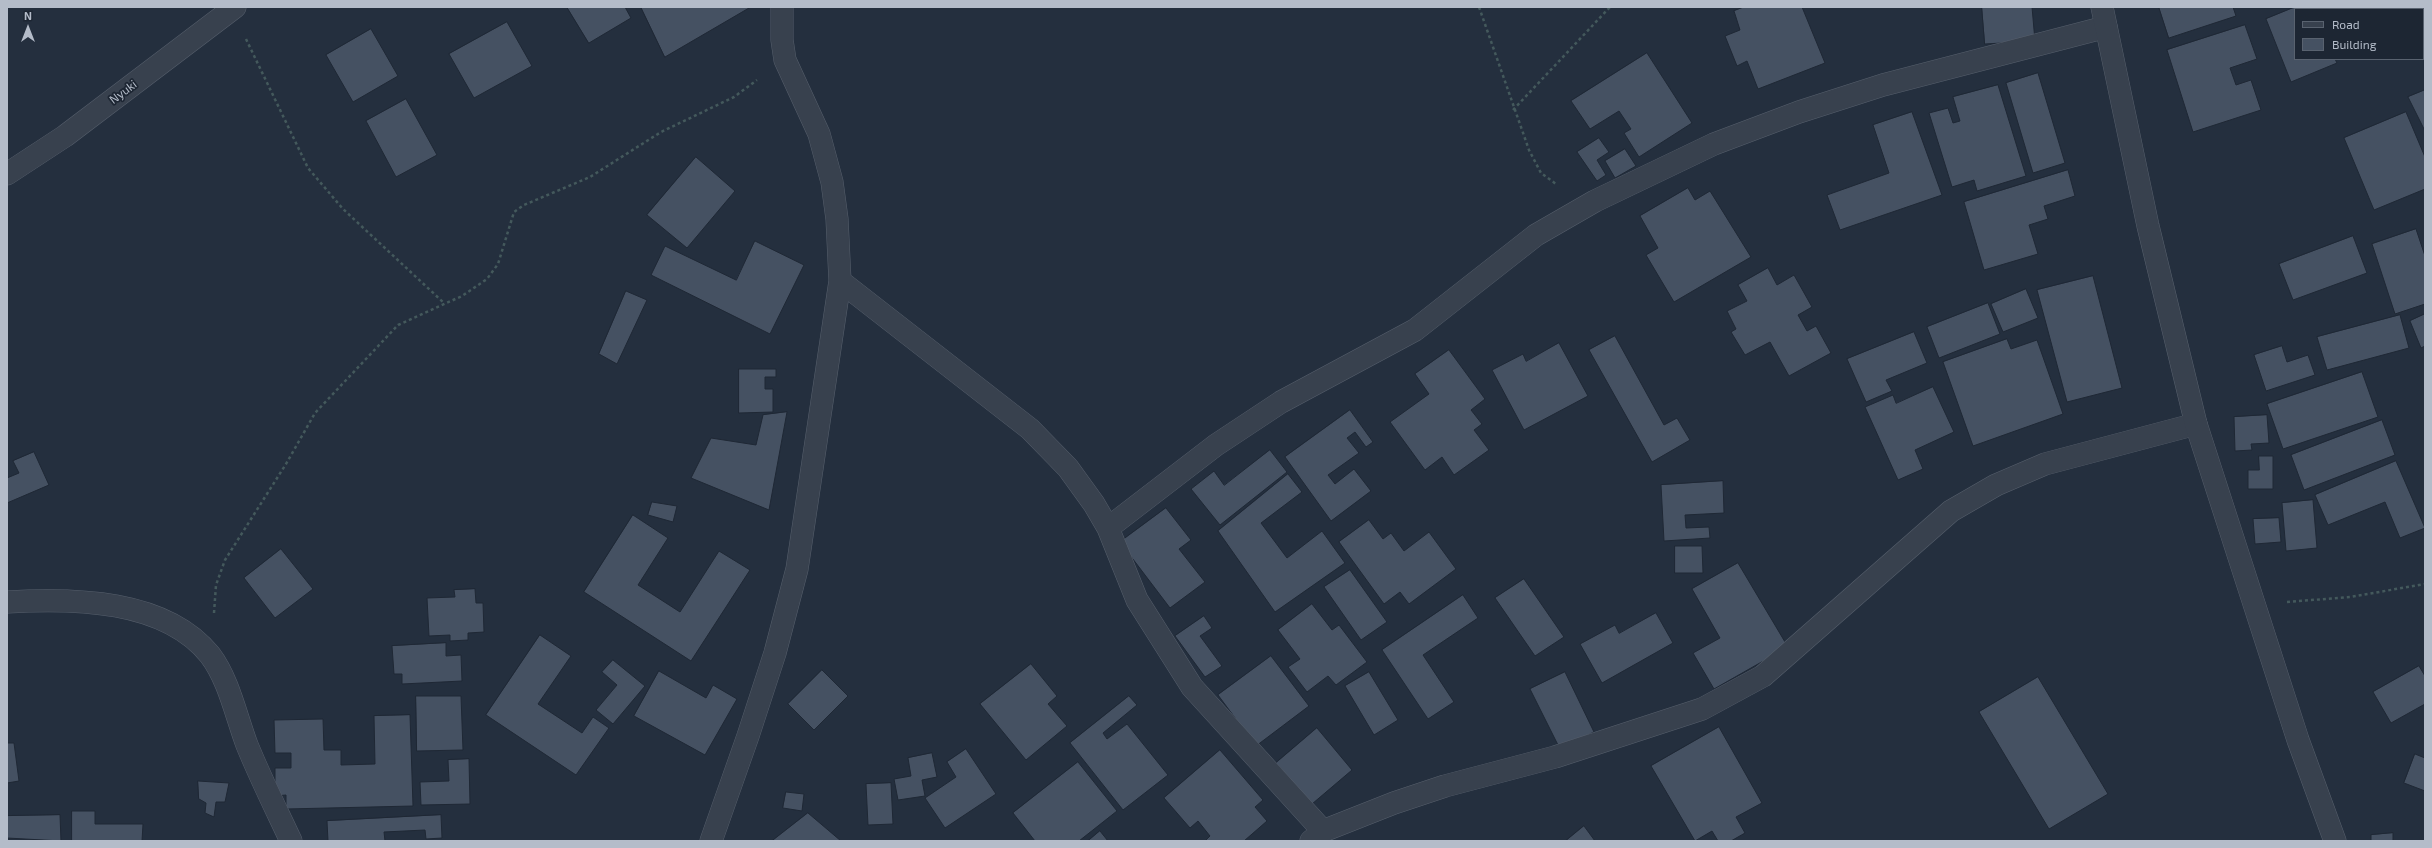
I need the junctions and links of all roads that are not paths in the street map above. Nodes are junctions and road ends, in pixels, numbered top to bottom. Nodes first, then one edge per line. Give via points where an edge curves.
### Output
1 (782, 7) edge
2 (234, 8) edge
3 (2104, 17) edge
4 (7, 174) edge
5 (840, 280) junction
6 (2196, 424) junction
7 (1108, 528) junction
8 (7, 602) edge
9 (1317, 836) edge
10 (291, 841) edge
11 (711, 841) edge
12 (2335, 841) edge

1 - 5 street via 785,60 819,134 832,182
2 - 4 street, Nyuki via 64,136
3 - 6 street via 2148,226
3 - 7 street via 1799,112 1714,144 1595,201 1536,235 1415,330 1281,402 1216,445
5 - 7 street via 1030,429 1068,468
5 - 11 street via 797,569 775,653
6 - 9 street via 2045,464 1996,485 1951,511 1763,676 1702,709 1555,757 1445,786
6 - 12 street via 2298,740
7 - 9 street via 1137,600 1192,687
8 - 10 street via 106,604 166,620 193,638 210,656 221,675 248,747

